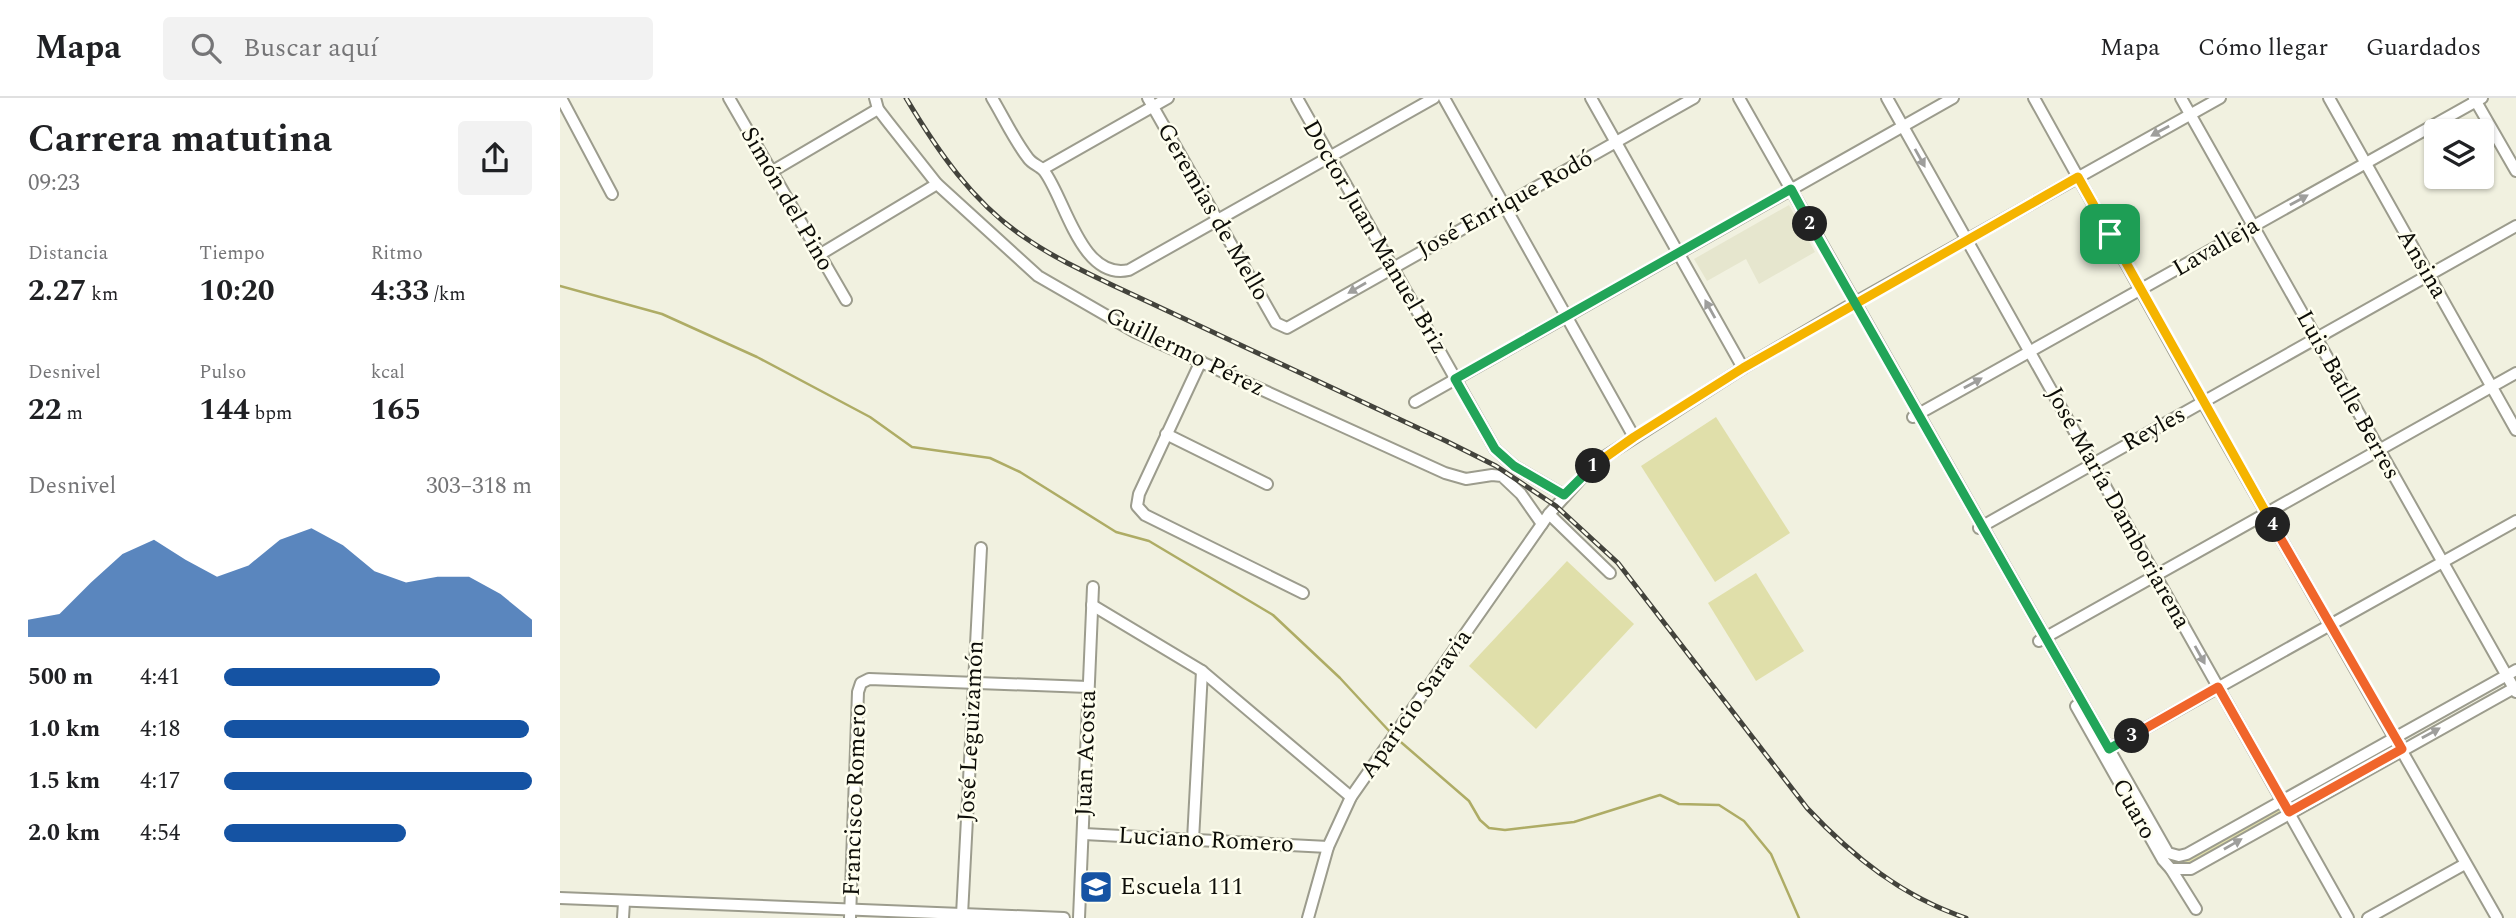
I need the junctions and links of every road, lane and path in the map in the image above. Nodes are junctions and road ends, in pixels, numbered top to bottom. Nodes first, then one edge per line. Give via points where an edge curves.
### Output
1 (561, 98) edge
2 (729, 98) edge
3 (992, 98) edge
4 (1168, 98) edge
5 (1297, 98) edge
6 (1434, 98) edge
7 (1444, 98) edge
8 (1591, 98) edge
9 (1694, 98) edge
10 (1740, 98) edge
11 (1887, 98) edge
12 (1953, 98) edge
13 (2034, 98) edge
14 (2181, 98) edge
15 (2220, 98) edge
16 (2329, 98) edge
17 (2478, 99) edge
18 (1151, 102) edge
19 (876, 103) edge
20 (2190, 114) junction
21 (1903, 126) junction
22 (1616, 142) junction
23 (1329, 157) junction
24 (2365, 163) junction
25 (1043, 169) junction
26 (2516, 171) edge
27 (771, 172) junction
28 (2078, 177) junction
29 (937, 184) junction
30 (1791, 189) junction
31 (612, 194) dead end
32 (1505, 205) junction
33 (1217, 220) junction
34 (2254, 226) junction
35 (2516, 226) edge
36 (1966, 240) junction
37 (1679, 254) junction
38 (819, 255) junction
39 (1393, 267) junction
40 (2429, 275) junction
41 (2141, 290) junction
42 (846, 300) dead end
43 (1854, 303) junction
44 (1567, 317) junction
45 (1280, 326) joint
46 (2315, 338) junction
47 (2030, 351) junction
48 (1201, 361) junction
49 (1743, 368) junction
50 (2516, 373) edge
51 (1455, 379) junction
52 (2491, 386) junction
53 (1415, 402) dead end
54 (2203, 402) junction
55 (1916, 415) junction
56 (2516, 429) edge
57 (1166, 434) junction
58 (1634, 437) junction
59 (2379, 450) junction
60 (2092, 463) junction
61 (1267, 484) dead end
62 (1564, 495) junction
63 (1553, 510) junction
64 (2267, 514) junction
65 (2516, 520) edge
66 (1542, 524) junction
67 (1979, 528) junction
68 (981, 548) dead end
69 (2442, 563) junction
70 (1610, 573) dead end
71 (2156, 575) junction
72 (1093, 587) dead end
73 (1303, 593) dead end
74 (1092, 605) junction
75 (2330, 625) junction
76 (2042, 639) junction
77 (1202, 671) junction
78 (2511, 672) edge
79 (973, 683) junction
80 (1088, 687) junction
81 (2218, 687) junction
82 (2515, 689) edge
83 (2395, 738) junction
84 (2402, 749) junction
85 (2106, 751) junction
86 (1351, 797) junction
87 (2283, 800) junction
88 (2289, 812) junction
89 (1084, 834) junction
90 (1193, 840) junction
91 (1328, 847) junction
92 (2465, 864) junction
93 (2171, 869) junction
94 (560, 898) edge
95 (624, 902) junction
96 (2196, 909) dead end
97 (850, 914) edge
98 (962, 915) junction
99 (624, 918) edge
100 (1064, 918) edge
101 (1079, 918) edge
102 (1308, 918) edge
103 (2348, 918) edge
104 (2368, 918) edge
105 (2497, 918) edge

1 - 31 street
2 - 27 street, Simón del Pino
3 - 25 street via 1029,161
4 - 18 street
5 - 23 street, Doctor Juan Manuel Briz
6 - 23 street
7 - 32 street
8 - 22 street
9 - 22 street, José Enrique Rodó
10 - 30 street, Cuaro
11 - 21 street, José María Damboriarena
12 - 21 street
13 - 28 street
14 - 20 street, Luis Batlle Berres
15 - 20 street, Aparicio Saravia
16 - 24 street, Ansina
17 - 24 street, Lavalleja
17 - 26 street
18 - 25 street
18 - 33 street, Geremias de Mello
19 - 27 street
19 - 29 street, Guillermo Pérez
20 -> 28 street, Aparicio Saravia
20 - 34 street, Luis Batlle Berres
21 - 30 street
21 -> 36 street, José María Damboriarena
22 - 32 street, José Enrique Rodó
22 - 37 street
23 - 33 street
23 - 39 street, Doctor Juan Manuel Briz
34 -> 24 street, Lavalleja
24 - 40 street, Ansina
25 - 33 street via 1080,242 1100,264 1115,272 1129,270
27 - 38 street, Simón del Pino
28 - 36 street, Aparicio Saravia
28 - 41 street
29 - 38 street
29 - 48 street, Guillermo Pérez via 1038,276 1135,332
30 - 37 street
30 - 43 street, Cuaro
32 - 39 street, José Enrique Rodó
32 - 44 street
33 - 45 street, Geremias de Mello
34 - 41 street, Lavalleja
34 - 46 street, Luis Batlle Berres
35 - 40 street, Reyles
36 - 43 street, Aparicio Saravia
36 - 47 street, José María Damboriarena
37 - 44 street
49 -> 37 street
38 - 42 street, Simón del Pino
39 -> 45 street, José Enrique Rodó via 1292,326
39 - 51 street, Doctor Juan Manuel Briz
40 - 46 street, Reyles
40 - 52 street, Ansina
41 - 47 street, Lavalleja
41 - 54 street
43 - 49 street, Aparicio Saravia
43 - 55 street, Cuaro
44 - 51 street
44 - 58 street
46 - 54 street, Reyles
46 - 59 street, Luis Batlle Berres
55 -> 47 street, Lavalleja
47 - 60 street, José María Damboriarena
48 - 57 street
48 - 66 street, Guillermo Pérez via 1445,473 1466,479 1502,476
49 - 58 street, Aparicio Saravia
50 - 52 street
51 - 53 street
51 - 62 street, Doctor Juan Manuel Briz via 1495,449 1514,466
52 - 56 street, Ansina
52 - 59 street
54 - 60 street, Reyles
54 - 64 street
55 - 67 street, Cuaro
57 - 61 street
57 - 73 street via 1137,506 1145,515
58 - 62 street, Aparicio Saravia via 1605,456
59 - 64 street
59 - 69 street, Luis Batlle Berres
60 - 67 street, Reyles
60 - 71 street, José María Damboriarena
62 - 63 street, Aparicio Saravia
63 - 66 street, Aparicio Saravia
63 - 70 street
64 - 71 street
64 - 75 street
65 - 69 street
66 - 86 street, Aparicio Saravia
67 - 76 street, Cuaro
68 - 79 street, José Leguizamón
69 - 75 street
69 - 78 street, Luis Batlle Berres
71 - 76 street
71 -> 81 street, José María Damboriarena
72 - 74 street, Juan Acosta
74 - 77 street
74 - 80 street, Juan Acosta
75 - 81 street
75 - 83 street
76 - 85 street, Cuaro
77 - 86 street
77 - 90 street
78 - 82 street, Luis Batlle Berres
78 - 83 street
79 - 80 street
79 - 97 street, Francisco Romero via 869,679 861,683
79 - 98 street, José Leguizamón
80 - 89 street, Juan Acosta
81 - 85 street
81 - 87 street, José María Damboriarena
84 -> 82 street
83 - 84 street
83 - 87 street
84 - 88 street
84 - 92 street
85 - 87 street, Cuaro via 2172,856 2186,854
85 - 93 street, Cuaro
86 - 91 street, Aparicio Saravia
87 - 88 street, José María Damboriarena
93 -> 88 street via 2190,869
88 - 103 street, José María Damboriarena
89 - 90 street, Luciano Romero
89 - 101 street, Juan Acosta
90 - 91 street, Luciano Romero
91 - 102 street, Aparicio Saravia
92 - 104 street
92 - 105 street
93 - 96 street, Cuaro
94 - 95 street
95 - 97 street via 684,910
95 - 99 street
97 - 98 street
98 - 100 street

